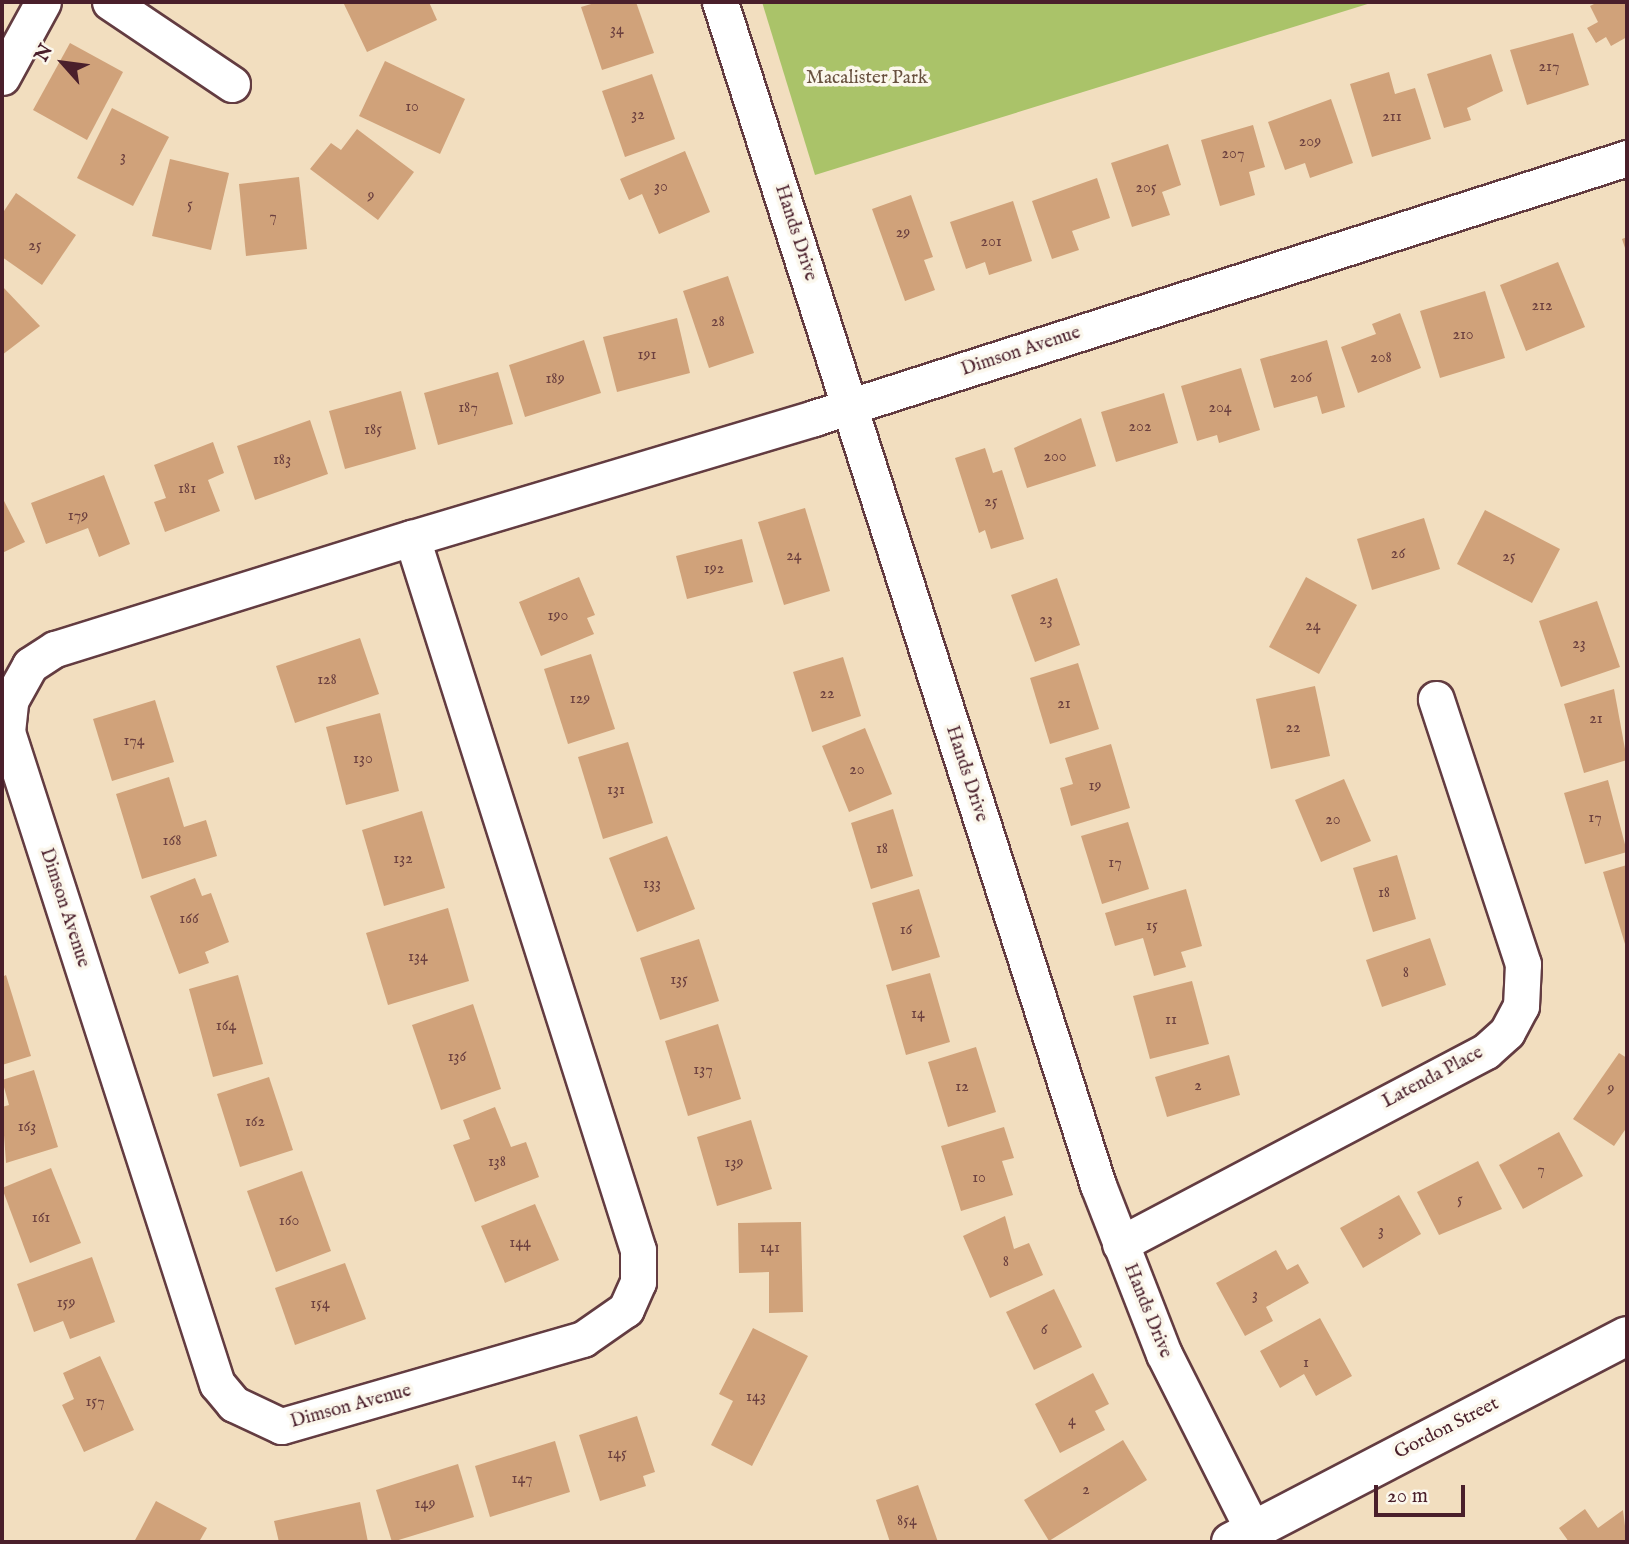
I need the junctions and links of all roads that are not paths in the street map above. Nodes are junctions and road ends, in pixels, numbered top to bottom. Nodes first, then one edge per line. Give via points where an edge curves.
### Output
1 (43, 2) edge
2 (110, 2) edge
3 (720, 2) edge
4 (2, 77) edge
5 (232, 84) dead end
6 (1627, 158) edge
7 (849, 407) junction
8 (412, 538) junction
9 (1436, 699) dead end
10 (1120, 1244) junction
11 (1627, 1336) edge
12 (1242, 1536) edge

1 - 4 street
2 - 5 street
3 - 7 street, Hands Drive
6 - 7 street, Dimson Avenue
7 - 8 street, Dimson Avenue
7 - 10 street, Hands Drive
8 - 8 street, Dimson Avenue via 55,649 30,665 10,701 7,732 217,1384 234,1404 281,1426 583,1339 626,1309 638,1282 638,1250
9 - 10 street, Latenda Place via 1523,964 1521,1006 1507,1032 1486,1051
10 - 12 street, Hands Drive
11 - 12 main road, Gordon Street

